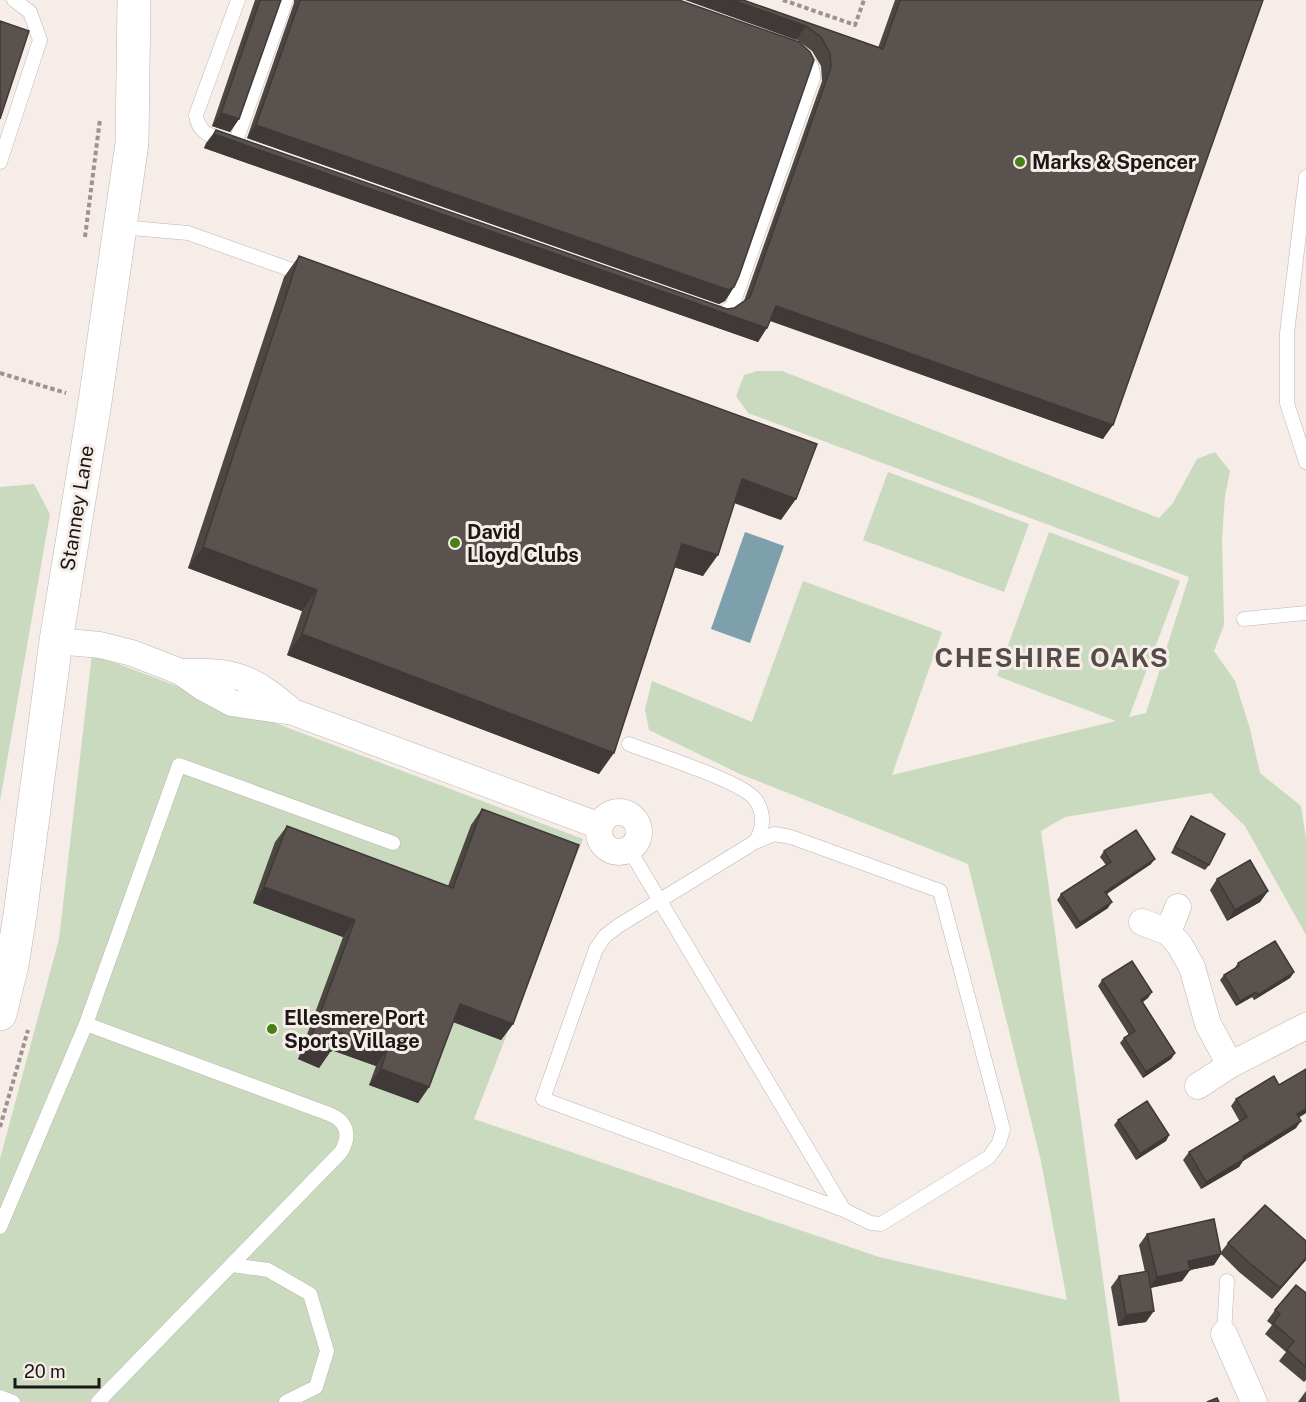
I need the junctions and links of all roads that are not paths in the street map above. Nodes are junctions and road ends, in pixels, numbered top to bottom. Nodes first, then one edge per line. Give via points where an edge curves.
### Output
1 (14, 0) edge
2 (134, 0) edge
3 (238, 0) edge
4 (286, 0) edge
5 (793, 48) edge
6 (0, 162) edge
7 (1306, 177) edge
8 (120, 227) junction
9 (322, 282) edge
10 (702, 308) edge
11 (1306, 462) edge
12 (1306, 613) edge
13 (1244, 619) dead end
14 (56, 641) junction
15 (629, 744) dead end
16 (755, 842) junction
17 (393, 843) dead end
18 (629, 849) joint
19 (660, 900) junction
20 (1178, 907) dead end
21 (1142, 922) dead end
22 (1168, 932) junction
23 (0, 1014) edge
24 (86, 1024) junction
25 (1306, 1026) edge
26 (1230, 1065) junction
27 (1198, 1086) dead end
28 (844, 1210) junction
29 (0, 1227) edge
30 (232, 1265) junction
31 (1227, 1281) dead end
32 (1224, 1334) joint
33 (316, 1387) junction
34 (0, 1397) edge
35 (13, 1402) edge
36 (98, 1402) edge
37 (286, 1402) edge
38 (311, 1402) edge
39 (1254, 1402) edge

1 - 6 lane via 30,12 40,40
2 - 8 main road, Stanney Lane via 132,143
3 - 4 lane via 196,115 204,133 241,146
5 - 10 lane via 808,60 813,78 768,207 732,307 720,314
7 - 11 lane via 1287,333 1287,403
8 - 9 lane via 188,233
8 - 14 main road, Stanney Lane
12 - 13 lane
14 - 18 street via 114,648 181,672 239,676 269,692 293,712 600,826 601,840 610,850
14 - 23 main road, Stanney Lane via 20,915
15 - 16 lane via 736,786 755,799 762,815 762,832
16 - 19 lane
16 - 28 lane via 774,834 791,837 940,891 999,1109 1003,1129 989,1157 881,1224
17 - 24 lane via 179,765
18 - 19 lane
19 - 28 lane
19 - 28 lane via 618,926 596,949 543,1099
20 - 22 street
21 - 22 street
22 - 26 street via 1192,967 1209,1024
24 - 29 lane
24 - 30 lane via 330,1114 345,1125 347,1138 341,1152
25 - 26 street
26 - 27 street
30 - 33 lane via 268,1270 310,1294 327,1351
30 - 36 lane
31 - 32 lane
32 - 39 street
33 - 37 lane
33 - 38 lane
34 - 35 lane

